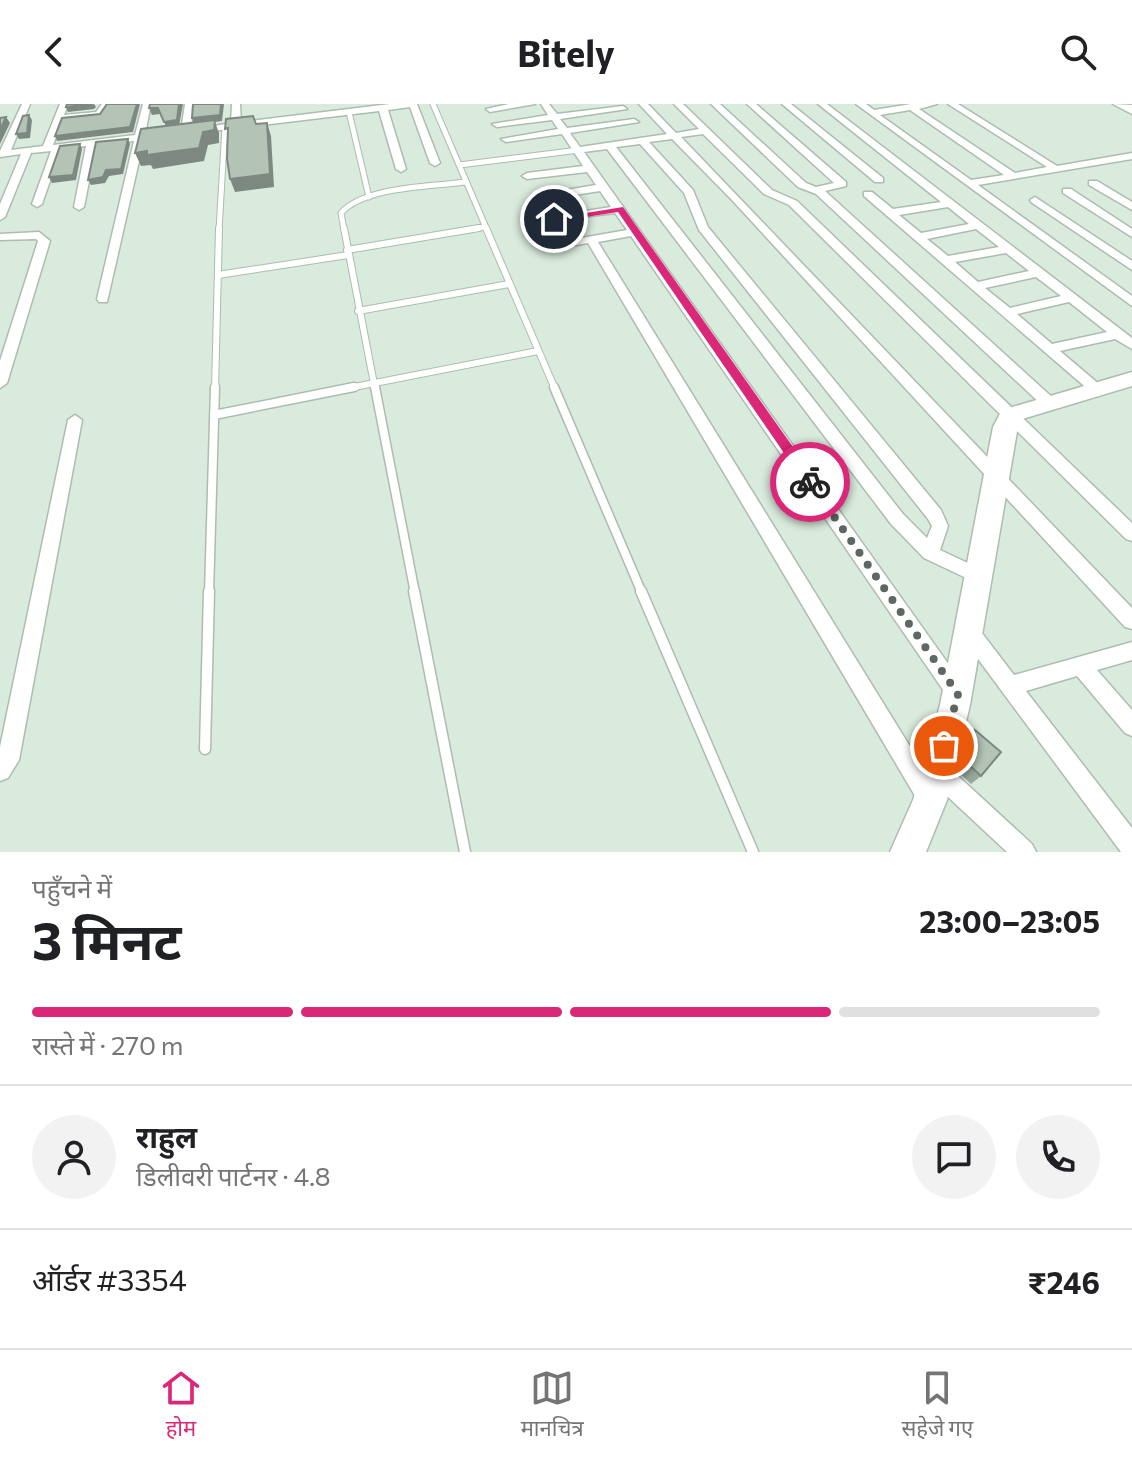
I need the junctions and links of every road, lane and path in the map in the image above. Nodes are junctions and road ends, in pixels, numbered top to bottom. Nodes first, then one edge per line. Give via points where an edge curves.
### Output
1 (26, 104) edge
2 (64, 104) edge
3 (106, 104) edge
4 (147, 104) edge
5 (189, 104) edge
6 (236, 104) edge
7 (294, 104) edge
8 (410, 104) edge
9 (433, 104) edge
10 (531, 104) edge
11 (545, 104) edge
12 (643, 104) edge
13 (678, 104) edge
14 (715, 104) edge
15 (751, 104) edge
16 (786, 104) edge
17 (822, 104) edge
18 (860, 104) edge
19 (933, 104) edge
20 (952, 104) edge
21 (1120, 104) edge
22 (367, 107) edge
23 (904, 107) edge
24 (383, 108) junction
25 (490, 109) dead end
26 (623, 109) dead end
27 (322, 110) edge
28 (1132, 110) edge
29 (349, 112) junction
30 (873, 113) junction
31 (555, 117) junction
32 (59, 118) junction
33 (296, 118) junction
34 (634, 122) dead end
35 (497, 124) dead end
36 (230, 126) junction
37 (186, 131) junction
38 (565, 131) junction
39 (705, 131) junction
40 (673, 135) junction
41 (141, 137) junction
42 (506, 139) dead end
43 (642, 140) junction
44 (91, 144) junction
45 (609, 145) junction
46 (52, 148) junction
47 (579, 150) junction
48 (27, 151) junction
49 (2, 154) edge
50 (1132, 156) edge
51 (435, 163) dead end
52 (459, 165) junction
53 (592, 168) junction
54 (401, 169) dead end
55 (1056, 169) junction
56 (527, 176) dead end
57 (1014, 177) junction
58 (879, 180) dead end
59 (465, 182) junction
60 (972, 183) junction
61 (1093, 183) dead end
62 (605, 187) junction
63 (817, 190) junction
64 (1067, 191) dead end
65 (868, 194) dead end
66 (369, 197) junction
67 (542, 197) dead end
68 (1035, 200) dead end
69 (37, 204) dead end
70 (949, 204) junction
71 (79, 207) dead end
72 (1132, 207) edge
73 (620, 209) junction
74 (891, 213) junction
75 (0, 217) edge
76 (554, 219) dead end
77 (977, 226) junction
78 (484, 227) junction
79 (636, 232) junction
80 (1132, 234) edge
81 (0, 237) edge
82 (918, 237) junction
83 (591, 239) junction
84 (570, 243) dead end
85 (1007, 249) junction
86 (347, 252) junction
87 (946, 260) junction
88 (877, 264) junction
89 (1132, 266) edge
90 (1037, 273) junction
91 (218, 275) junction
92 (509, 284) junction
93 (975, 286) junction
94 (1070, 298) junction
95 (103, 299) dead end
96 (1132, 302) edge
97 (358, 311) junction
98 (1007, 313) junction
99 (1117, 334) junction
100 (1132, 345) edge
101 (1049, 349) junction
102 (538, 351) junction
103 (1132, 379) edge
104 (0, 383) edge
105 (373, 383) junction
106 (1095, 388) junction
107 (1048, 402) junction
108 (214, 415) junction
109 (1010, 415) junction
110 (75, 420) dead end
111 (995, 477) junction
112 (1132, 534) edge
113 (930, 553) junction
114 (981, 577) junction
115 (1132, 621) edge
116 (971, 634) junction
117 (1132, 651) edge
118 (1080, 665) junction
119 (1010, 686) junction
120 (958, 694) junction
121 (9, 709) edge
122 (1132, 726) edge
123 (205, 749) dead end
124 (0, 770) edge
125 (937, 772) junction
126 (930, 800) junction
127 (1132, 847) edge
128 (465, 852) edge
129 (753, 852) edge
130 (907, 852) edge
131 (1024, 852) edge

1 - 49 street
2 - 32 street
3 - 32 street via 99,114
4 - 41 street
5 - 37 street
6 - 36 street
7 - 33 street
8 - 24 street
8 - 51 street
9 - 52 lane
10 - 25 street
11 - 31 street
12 - 40 street
13 - 39 street
14 - 63 street via 802,185
15 - 63 street via 842,184
16 - 58 street
17 - 70 street
18 - 30 street
19 - 23 street
20 - 55 street
21 - 28 street
22 - 24 street
22 - 29 street
23 - 30 street
23 - 57 street
24 - 54 street
26 - 31 street
27 - 29 street
27 - 33 street
29 - 66 lane
30 - 60 street
31 - 35 street
31 - 38 street
32 - 46 street
33 - 36 street
34 - 38 street
36 - 37 street
36 - 91 lane
37 - 41 street
38 - 42 street
38 - 47 street
39 - 40 street
39 - 88 street via 768,192 793,203
40 - 43 street
40 - 111 street
41 - 44 street
41 - 95 street
43 - 45 street
43 - 113 street via 689,192 703,228 935,515 940,526
44 - 46 street
44 - 71 street
45 - 47 street
45 - 113 street via 897,519
46 - 48 street
46 - 69 street
47 - 52 lane
47 - 53 street
48 - 49 street
48 - 75 street
50 - 55 street
52 - 59 lane
53 - 56 street
53 - 62 street
55 - 57 street
57 - 60 street
59 - 66 lane
59 - 78 lane
60 - 96 street
61 - 72 street
62 - 67 street
62 - 73 street
63 - 88 street
64 - 80 street
65 - 74 street
66 - 86 lane via 343,207
68 - 89 street
70 - 74 street
70 - 77 street
73 - 76 street
73 - 79 street
74 - 82 street
77 - 82 street
77 - 85 street
78 - 86 lane
78 - 92 lane
79 - 83 street
79 - 120 street
81 - 104 street via 39,235 44,241
82 - 87 street
83 - 84 street
83 - 126 street
85 - 87 street
85 - 90 street
86 - 91 lane
86 - 97 lane
87 - 93 street
88 - 107 street
88 - 109 street
90 - 93 street
90 - 94 street
91 - 108 lane
92 - 97 lane
92 - 102 lane
93 - 98 street
94 - 98 street
94 - 99 street
97 - 105 lane
98 - 101 street
99 - 100 street
99 - 101 street
101 - 106 street
102 - 105 lane
102 - 129 lane
103 - 106 street
105 - 108 lane
105 - 128 lane
106 - 107 street
107 - 109 street
108 - 123 lane
109 - 111 street
109 - 112 street
110 - 121 street
111 - 114 street
111 - 115 street
113 - 114 street
114 - 116 street
116 - 119 street
116 - 120 street
117 - 118 street
118 - 119 street
118 - 122 street
119 - 127 street
120 - 125 street
121 - 124 street via 8,760
125 - 126 street
125 - 131 street
126 - 130 street

